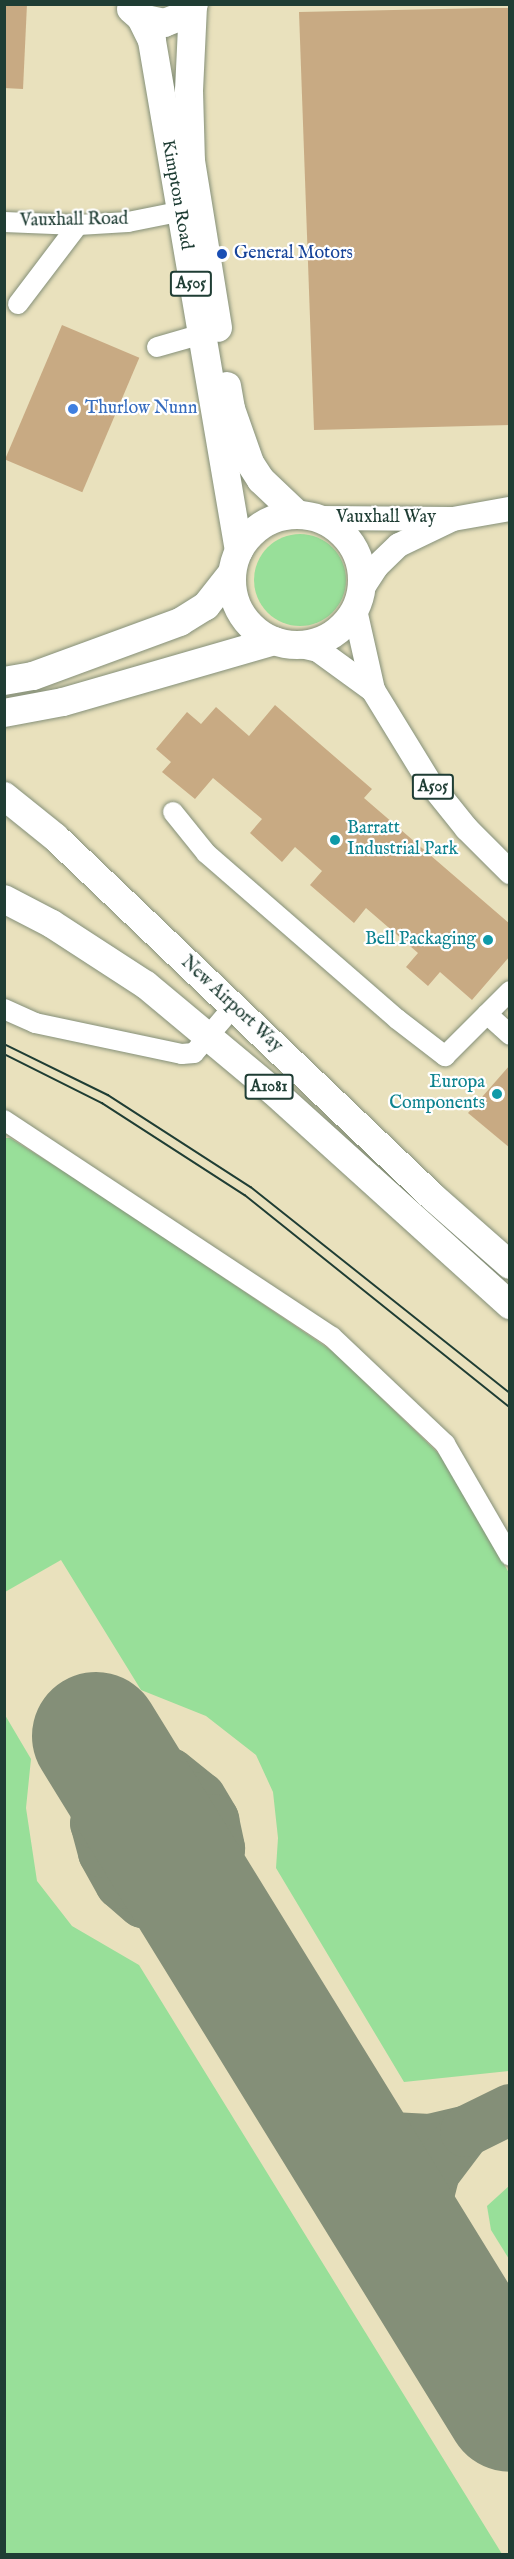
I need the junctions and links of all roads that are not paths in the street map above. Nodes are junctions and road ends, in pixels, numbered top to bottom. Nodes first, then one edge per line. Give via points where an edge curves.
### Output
1 (193, 5) edge
2 (135, 11) edge
3 (178, 212) junction
4 (4, 222) edge
5 (78, 225) junction
6 (18, 304) dead end
7 (199, 335) junction
8 (157, 347) dead end
9 (510, 509) edge
10 (308, 516) junction
11 (453, 519) junction
12 (236, 562) junction
13 (358, 599) junction
14 (286, 643) junction
15 (4, 681) edge
16 (373, 690) junction
17 (4, 713) edge
18 (4, 796) edge
19 (173, 812) dead end
20 (510, 872) edge
21 (4, 899) edge
22 (510, 991) edge
23 (233, 1006) junction
24 (4, 1009) edge
25 (487, 1014) junction
26 (510, 1035) edge
27 (207, 1036) junction
28 (4, 1120) edge
29 (510, 1265) edge
30 (510, 1305) edge
31 (510, 1556) edge

1 - 2 highway via 185,15 164,23
1 - 10 highway, Kimpton Road / A505 via 191,161 231,409 242,446 261,480
2 - 3 highway, Kimpton Road / A505 via 152,41
3 - 5 lane, Vauxhall Road via 128,222
3 - 7 highway, Kimpton Road / A505
4 - 5 lane, Vauxhall Road
5 - 6 lane
7 - 8 lane
7 - 12 highway, Kimpton Road / A505 via 213,455
9 - 11 main road, Vauxhall Way
10 - 11 main road, Vauxhall Way
10 - 12 highway via 262,525
10 - 13 highway via 335,526 352,546 362,571
11 - 13 main road, Vauxhall Way via 392,549
12 - 14 highway via 234,594 242,614 256,630
12 - 15 highway via 220,594 180,622 33,676
13 - 14 highway via 331,635
13 - 16 main road, A505
14 - 16 main road, A505 via 318,650
14 - 17 highway via 63,702
16 - 20 main road, A505 via 430,783 467,830
18 - 23 highway, New Airport Way / A1081 via 55,837
19 - 25 lane via 206,853 445,1056
21 - 27 highway, New Airport Way / A1081 via 105,956
22 - 25 lane
23 - 27 lane
23 - 29 highway, New Airport Way / A1081
24 - 27 lane via 35,1023 182,1054 194,1053
25 - 26 lane
27 - 30 highway, New Airport Way / A1081
28 - 31 lane via 332,1337 445,1444

